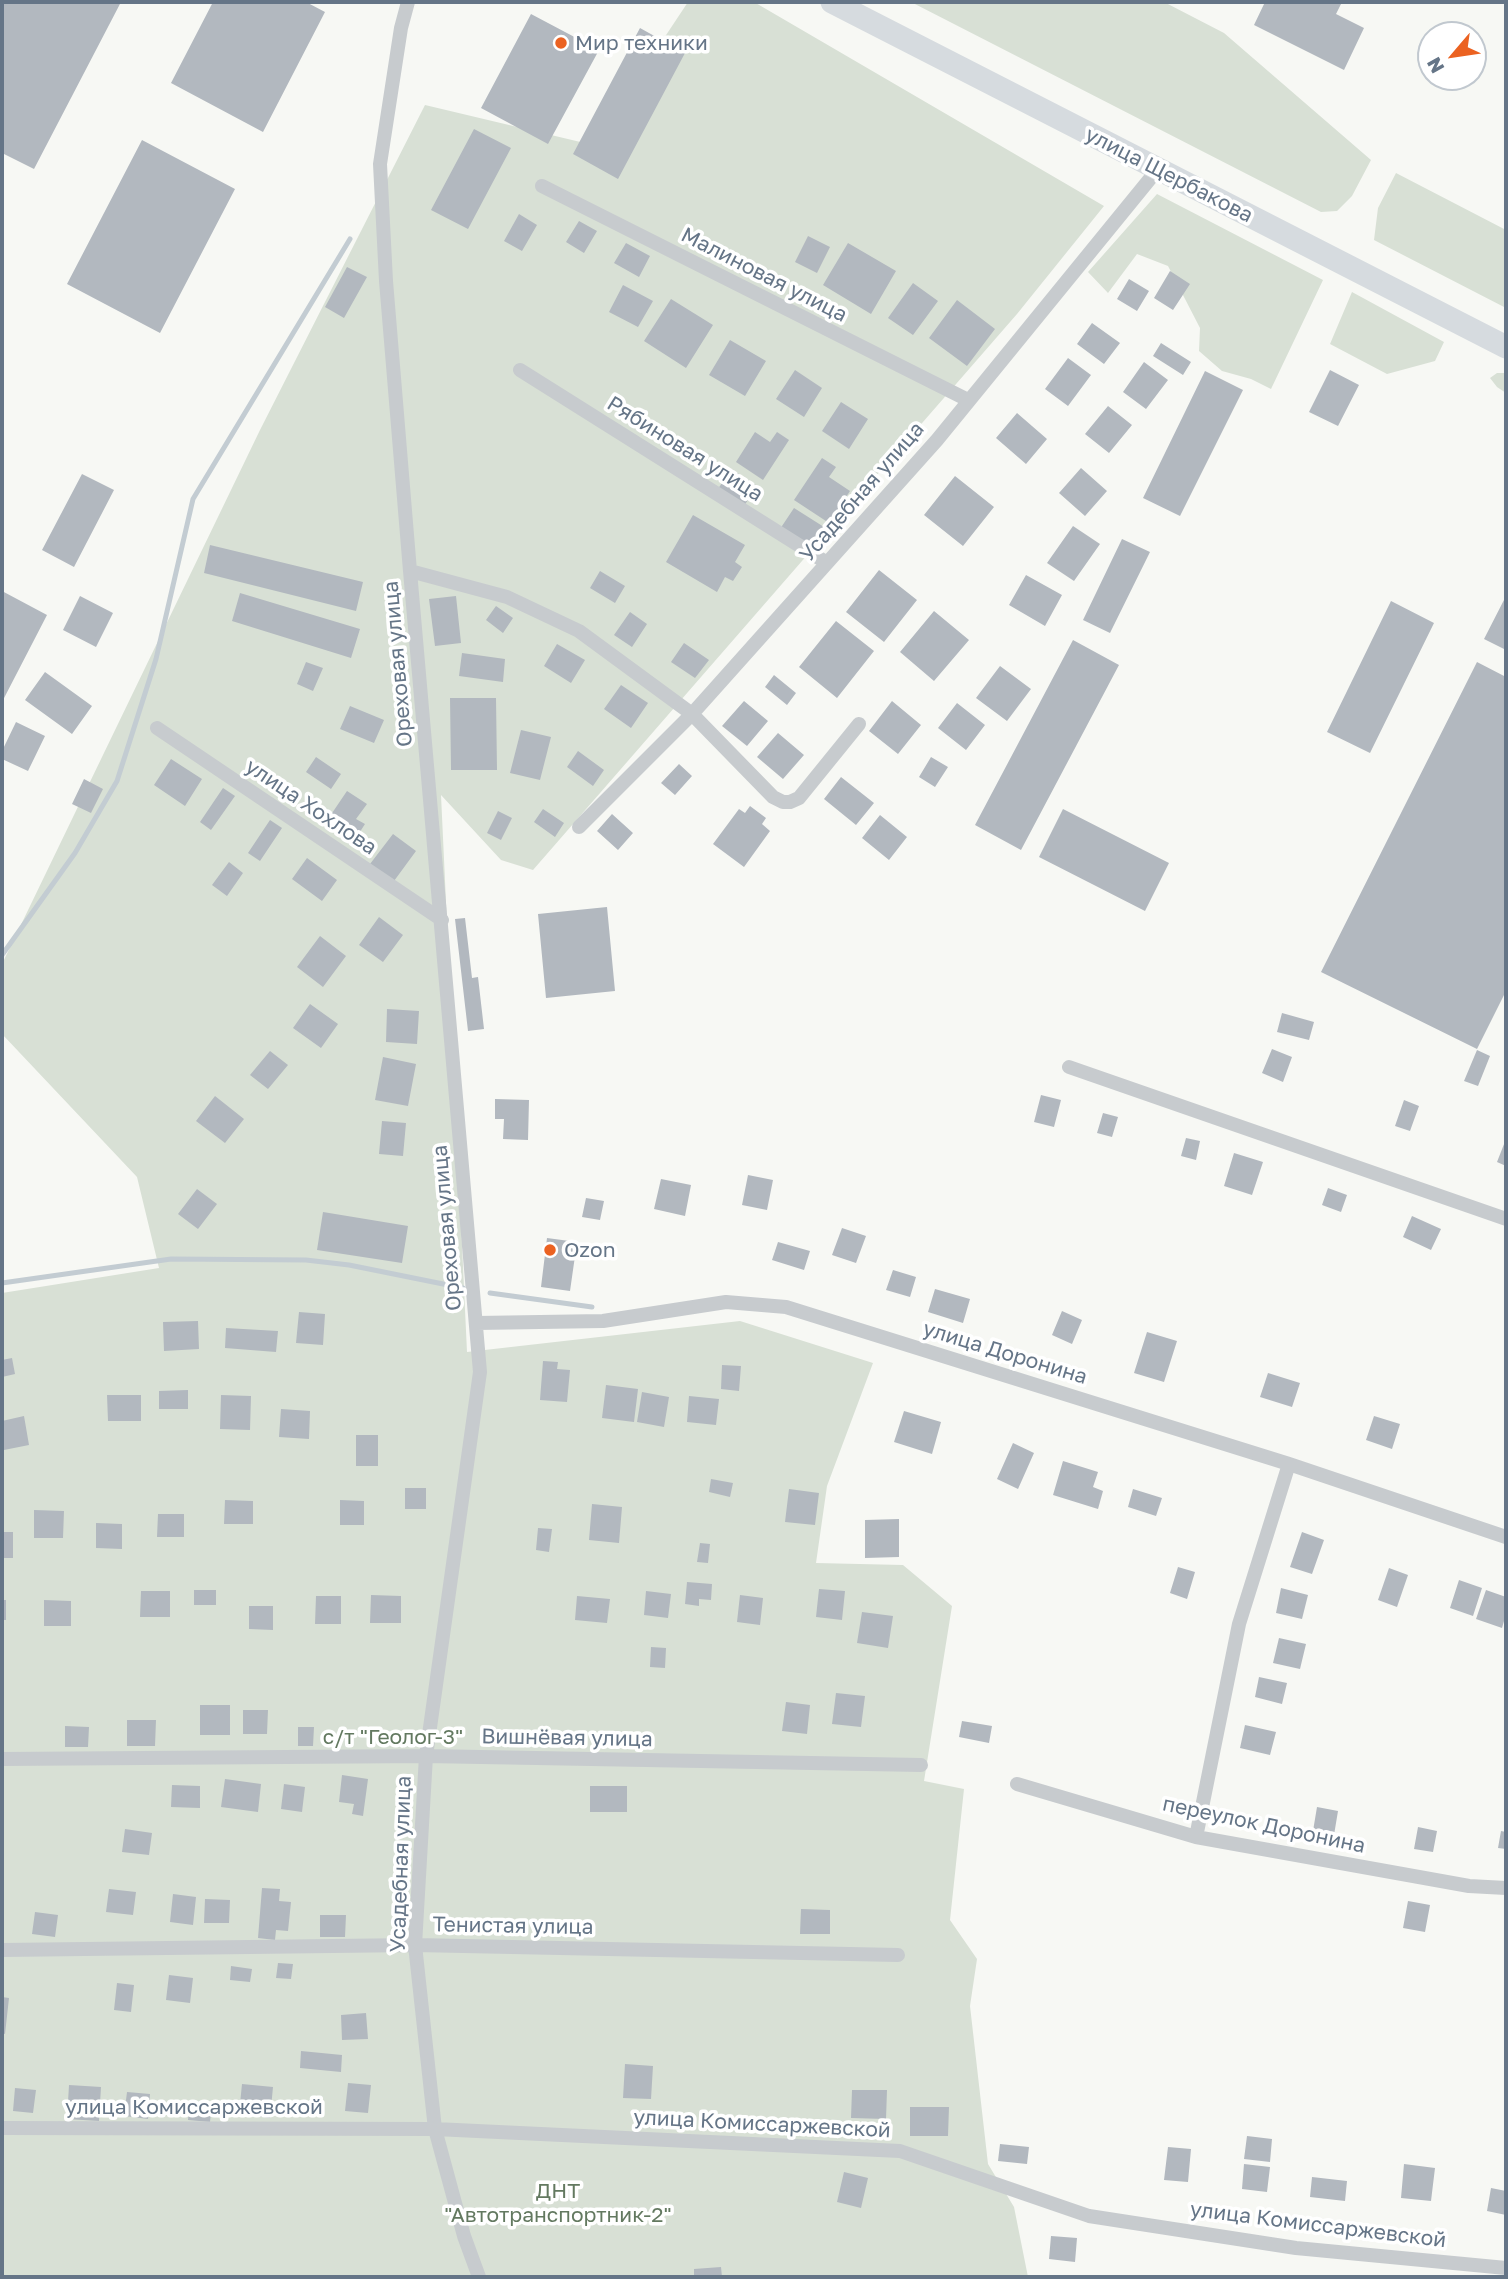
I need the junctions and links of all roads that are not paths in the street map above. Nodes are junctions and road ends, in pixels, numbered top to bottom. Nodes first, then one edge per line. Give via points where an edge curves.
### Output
1 (408, 2) edge
2 (832, 2) edge
3 (1158, 169) junction
4 (542, 186) dead end
5 (1506, 347) edge
6 (520, 370) dead end
7 (968, 400) junction
8 (827, 563) junction
9 (410, 571) junction
10 (692, 714) junction
11 (859, 724) dead end
12 (157, 728) dead end
13 (579, 827) dead end
14 (442, 920) junction
15 (1069, 1067) dead end
16 (1506, 1219) edge
17 (477, 1323) junction
18 (1289, 1464) junction
19 (1506, 1537) edge
20 (426, 1756) junction
21 (2, 1759) edge
22 (921, 1765) dead end
23 (1017, 1784) dead end
24 (1196, 1837) junction
25 (1506, 1888) edge
26 (415, 1945) junction
27 (2, 1950) edge
28 (898, 1955) dead end
29 (2, 2127) edge
30 (435, 2129) junction
31 (1506, 2268) edge
32 (479, 2277) edge

1 - 9 street, Ореховая улица via 380,164
2 - 3 main road, улица Щербакова
3 - 5 main road, улица Щербакова
3 - 7 street, Усадебная улица
4 - 7 street, Малиновая улица
6 - 8 street, Рябиновая улица
7 - 8 street, Усадебная улица
8 - 10 street, Усадебная улица
9 - 10 street via 507,597 579,631
9 - 14 street, Ореховая улица
10 - 11 street via 783,802 799,799
10 - 13 street, Усадебная улица
12 - 14 street, улица Хохлова
14 - 17 street, Ореховая улица
15 - 16 street
17 - 18 street, улица Доронина via 603,1321 726,1302 786,1307
17 - 20 street, Усадебная улица via 480,1372
18 - 19 street, улица Доронина
18 - 24 street via 1239,1624
20 - 21 street, Вишнёвая улица
20 - 22 street, Вишнёвая улица
20 - 26 street, Усадебная улица
23 - 24 street, переулок Доронина
24 - 25 street, переулок Доронина via 1469,1886
26 - 27 street, Тенистая улица
26 - 28 street, Тенистая улица
26 - 30 street, Усадебная улица
29 - 30 street, улица Комиссаржевской
30 - 31 street, улица Комиссаржевской via 900,2151 1089,2216 1296,2248
30 - 32 street, Усадебная улица

